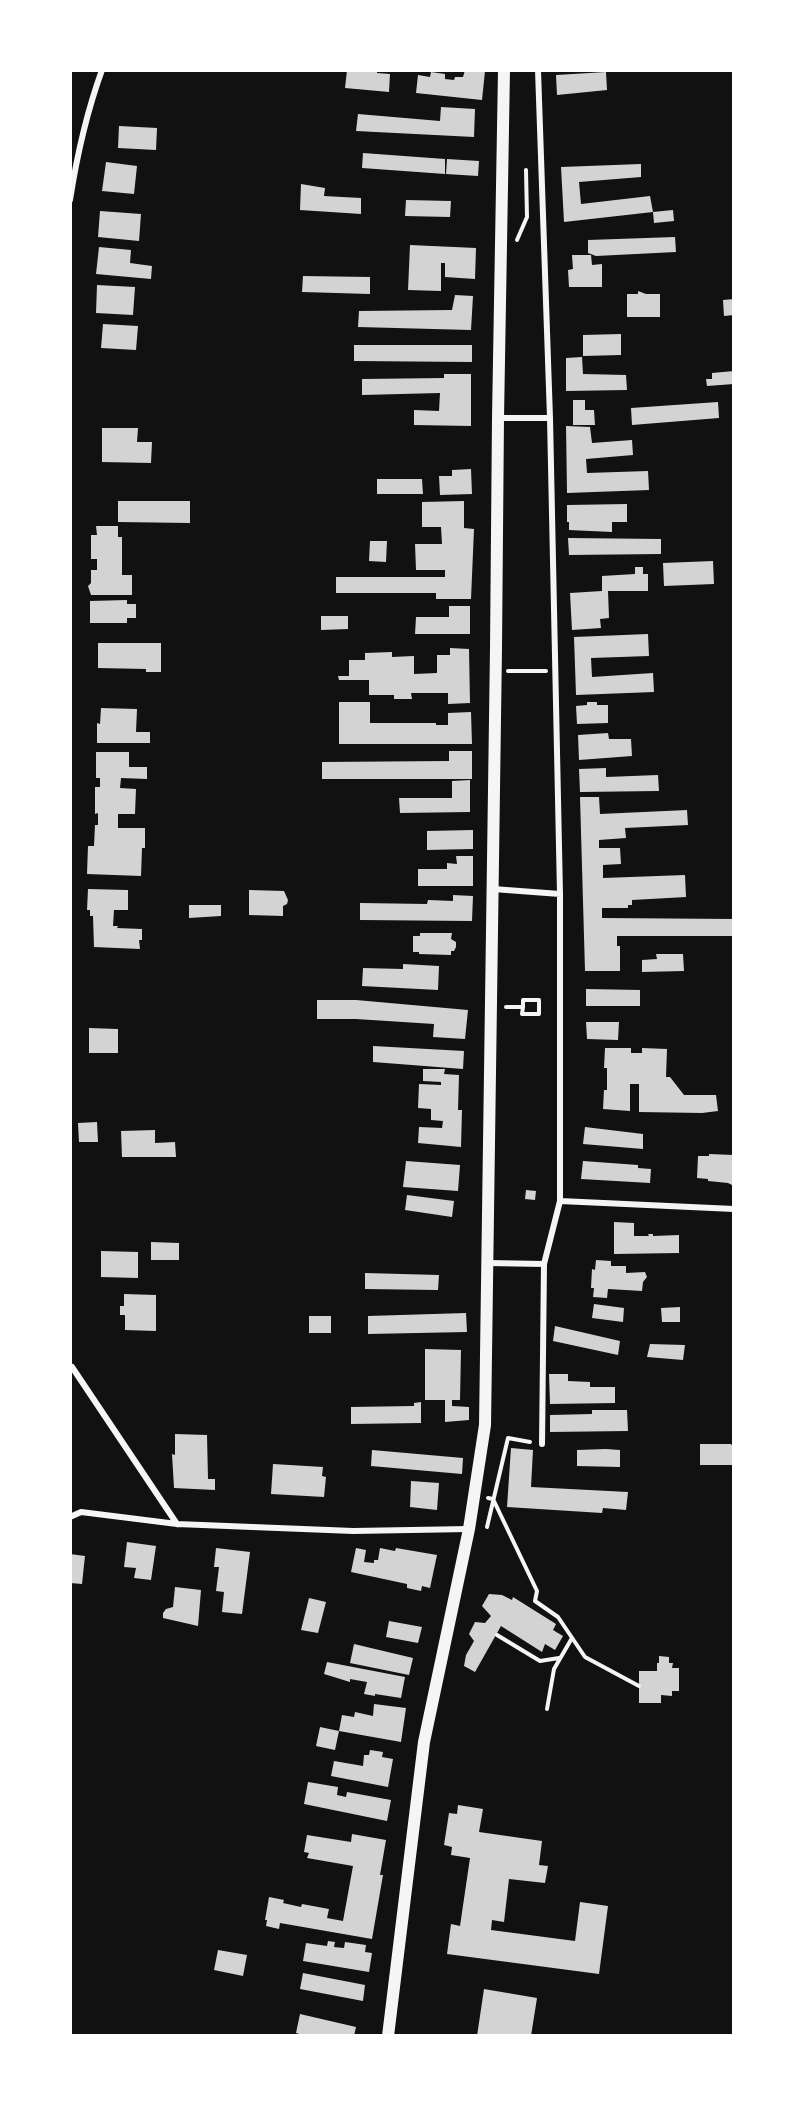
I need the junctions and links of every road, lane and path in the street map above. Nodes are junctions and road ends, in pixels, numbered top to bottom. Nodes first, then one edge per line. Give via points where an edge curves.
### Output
1 (102, 70) edge
2 (504, 70) edge
3 (538, 70) edge
4 (70, 200) edge
5 (498, 418) junction
6 (550, 418) junction
7 (493, 889) junction
8 (560, 894) junction
9 (505, 1007) dead end
10 (523, 1007) junction
11 (560, 1201) junction
12 (734, 1209) edge
13 (488, 1263) junction
14 (544, 1264) junction
15 (71, 1366) edge
16 (542, 1444) joint
17 (70, 1517) edge
18 (177, 1524) junction
19 (470, 1529) junction
20 (486, 1534) dead end
21 (497, 1635) dead end
22 (572, 1638) dead end
23 (559, 1658) junction
24 (547, 1709) dead end
25 (388, 2036) edge

1 - 4 street via 86,116
2 - 5 main road
3 - 6 street
5 - 6 street
5 - 7 main road
6 - 8 street
7 - 8 street
7 - 13 main road
8 - 11 street
9 - 10 path
10 - 10 path via 522,1014 539,1014 539,1000 523,1000
11 - 12 street
11 - 14 street
13 - 14 street
13 - 19 main road via 485,1425
14 - 16 street
15 - 18 street
16 - 20 path via 508,1438
17 - 18 street via 81,1512
18 - 19 street via 353,1531
19 - 25 main road via 424,1742
21 - 23 path via 540,1661
22 - 23 path
23 - 24 path

